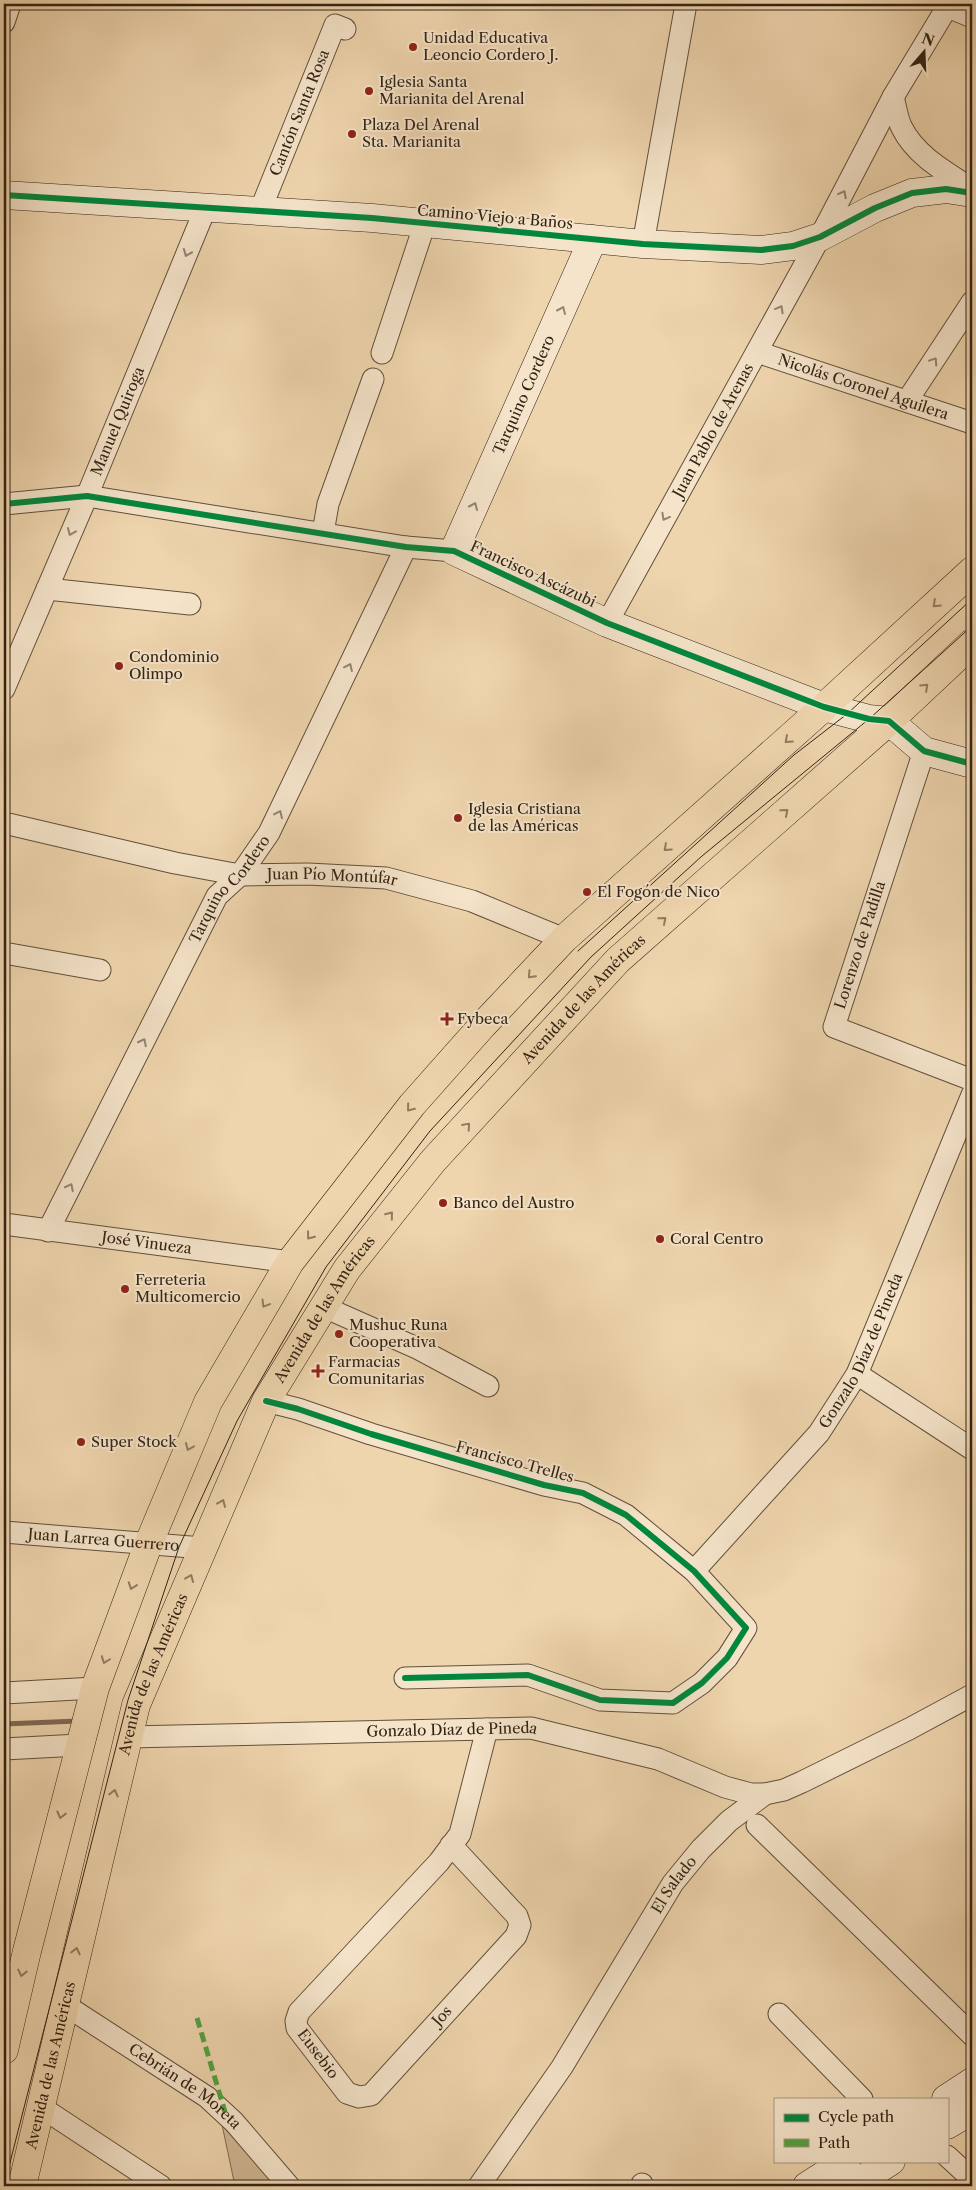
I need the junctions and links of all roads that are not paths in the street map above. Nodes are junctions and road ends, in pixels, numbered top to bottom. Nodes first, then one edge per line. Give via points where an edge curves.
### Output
1 (10, 4) edge
2 (686, 4) edge
3 (946, 5) edge
4 (972, 17) edge
5 (4, 22) edge
6 (345, 29) dead end
7 (893, 97) junction
8 (972, 189) edge
9 (972, 193) edge
10 (4, 195) edge
11 (206, 208) junction
12 (260, 211) junction
13 (425, 223) junction
14 (820, 237) junction
15 (594, 239) junction
16 (642, 244) junction
17 (972, 302) edge
18 (756, 352) junction
19 (382, 353) dead end
20 (373, 379) dead end
21 (907, 401) junction
22 (972, 423) edge
23 (87, 496) junction
24 (4, 504) edge
25 (323, 533) junction
26 (406, 547) junction
27 (454, 551) junction
28 (972, 571) edge
29 (47, 589) junction
30 (190, 604) dead end
31 (607, 623) junction
32 (972, 643) edge
33 (4, 689) edge
34 (824, 707) junction
35 (889, 721) junction
36 (924, 752) junction
37 (972, 764) edge
38 (4, 824) edge
39 (240, 875) junction
40 (564, 939) junction
41 (4, 953) edge
42 (100, 970) dead end
43 (972, 1080) edge
44 (970, 1106) edge
45 (4, 1224) edge
46 (48, 1230) junction
47 (290, 1262) junction
48 (324, 1307) junction
49 (856, 1374) junction
50 (488, 1386) dead end
51 (266, 1402) junction
52 (972, 1449) edge
53 (4, 1532) edge
54 (148, 1545) junction
55 (203, 1548) junction
56 (694, 1571) junction
57 (405, 1678) dead end
58 (94, 1691) junction
59 (4, 1693) edge
60 (972, 1695) edge
61 (487, 1729) junction
62 (128, 1733) junction
63 (80, 1739) junction
64 (4, 1749) edge
65 (765, 1794) junction
66 (757, 1825) dead end
67 (451, 1845) junction
68 (65, 2005) junction
69 (779, 2014) dead end
70 (972, 2035) edge
71 (4, 2050) edge
72 (972, 2082) edge
73 (348, 2093) joint
74 (861, 2098) edge
75 (948, 2098) edge
76 (41, 2107) junction
77 (972, 2110) edge
78 (948, 2125) edge
79 (948, 2157) edge
80 (844, 2162) edge
81 (889, 2162) edge
82 (972, 2179) edge
83 (22, 2186) edge
84 (161, 2186) edge
85 (289, 2186) edge
86 (479, 2186) edge
87 (807, 2186) edge
88 (853, 2186) edge

1 - 5 street
2 - 16 street
3 - 4 street
3 - 7 street, Juan Pablo de Arenas
6 - 12 street, Cantón Santa Rosa via 335,25
7 - 8 street via 902,127 919,151
14 -> 7 street, Juan Pablo de Arenas
9 - 14 street, Camino Viejo a Baños via 946,188 912,193
10 - 11 street, Camino Viejo a Baños
11 - 12 street, Camino Viejo a Baños
11 -> 23 street, Manuel Quiroga
12 - 13 street, Camino Viejo a Baños
13 - 15 street, Camino Viejo a Baños
13 - 19 street
14 - 16 street, Camino Viejo a Baños via 793,246 760,250
18 -> 14 street, Juan Pablo de Arenas
15 - 16 street, Camino Viejo a Baños
27 -> 15 street, Tarquino Cordero
21 -> 17 street
18 - 21 street, Nicolás Coronel Aguilera
18 -> 31 street, Juan Pablo de Arenas
20 - 25 street via 328,504
21 - 22 street, Nicolás Coronel Aguilera
23 - 24 street, Francisco Ascázubi
23 - 25 street, Francisco Ascázubi
23 -> 29 street, Manuel Quiroga
25 - 26 street, Francisco Ascázubi
26 - 27 street, Francisco Ascázubi
39 -> 26 street, Tarquino Cordero via 269,833
27 - 31 street, Francisco Ascázubi
28 -> 34 main road
29 - 30 street
29 - 33 street, Manuel Quiroga
31 - 34 street, Francisco Ascázubi
35 -> 32 main road, Avenida de las Américas
34 - 35 street, Francisco Ascázubi
34 -> 40 main road
35 - 36 street
48 -> 35 main road, Avenida de las Américas via 347,1269 433,1161 618,960
36 - 37 street
36 - 43 street, Lorenzo de Padilla via 834,1026
38 - 39 street, Juan Pío Montúfar
39 - 40 street, Juan Pío Montúfar via 386,878 472,901
46 -> 39 street, Tarquino Cordero via 217,896
40 -> 47 main road via 412,1106
41 - 42 street
44 - 49 street, Gonzalo Díaz de Pineda
45 - 46 street, José Vinueza
46 - 47 street, José Vinueza
47 -> 54 main road via 208,1402
48 - 50 street via 419,1349
48 - 51 main road, Avenida de las Américas
49 - 52 street
49 - 56 street, Gonzalo Díaz de Pineda via 819,1433
55 -> 51 main road, Avenida de las Américas
51 - 56 street, Francisco Trelles via 534,1482 583,1493 626,1515
53 - 54 street, Juan Larrea Guerrero
54 - 55 street, Juan Larrea Guerrero
54 -> 58 main road
62 -> 55 main road, Avenida de las Américas via 143,1687
56 - 57 street, Francisco Trelles via 746,1628 727,1658 673,1703 600,1700 528,1675
58 - 59 street
58 - 63 main road
60 - 65 street, El Salado via 802,1782
61 - 62 street, Gonzalo Díaz de Pineda
61 - 65 street, Gonzalo Díaz de Pineda via 532,1728 658,1759 731,1789
61 - 67 street via 460,1834
68 -> 62 main road, Avenida de las Américas
63 - 64 street
63 -> 71 main road
65 - 86 street, El Salado via 715,1834 673,1884 569,2055
66 - 70 street
67 - 73 street, Eusebio via 439,1862 299,2012 297,2028
67 - 73 street, Jos via 517,1916 520,1925 516,1936 371,2095
68 - 76 main road, Avenida de las Américas
68 - 85 street, Cebrián de Moreta via 212,2101
69 - 74 street
72 - 75 street
76 - 83 main road, Avenida de las Américas
76 - 84 street
77 - 78 street
79 - 82 street
80 - 87 street
81 - 88 street

